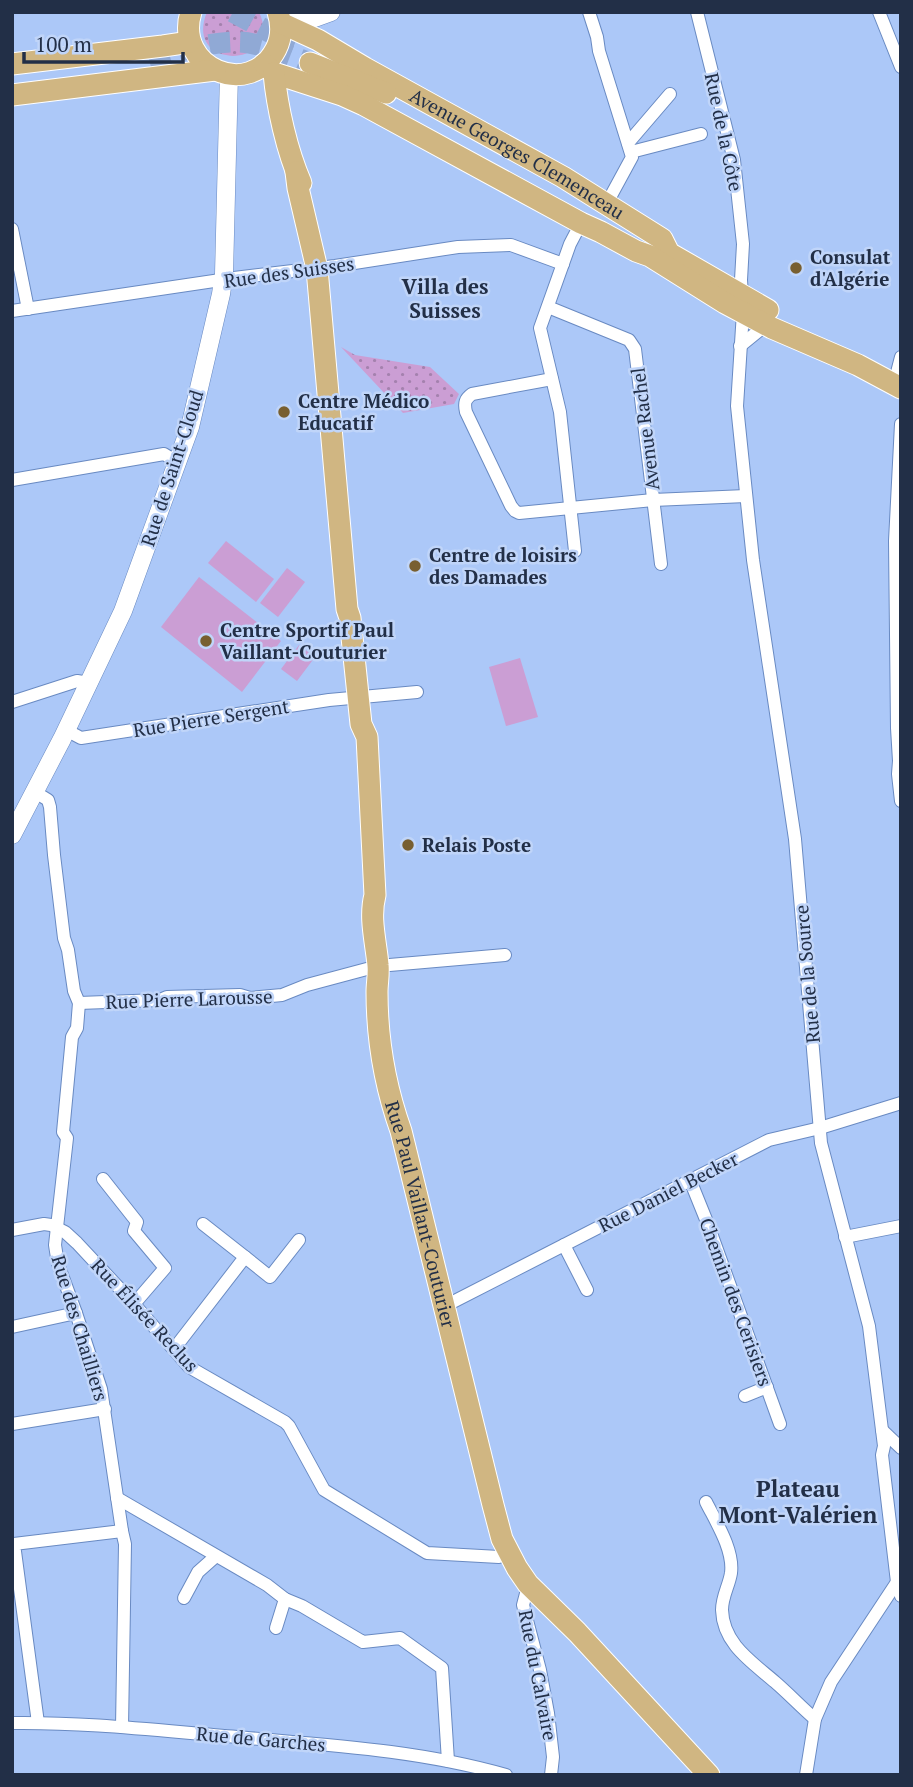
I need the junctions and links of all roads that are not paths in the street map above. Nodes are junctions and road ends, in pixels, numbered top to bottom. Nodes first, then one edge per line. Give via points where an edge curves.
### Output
1 (191, 12) edge
2 (331, 12) edge
3 (589, 12) edge
4 (697, 12) edge
5 (879, 12) edge
6 (280, 18) edge
7 (190, 42) junction
8 (12, 64) edge
9 (901, 67) edge
10 (269, 69) junction
11 (222, 72) junction
12 (12, 75) edge
13 (12, 84) edge
14 (670, 94) dead end
15 (12, 95) edge
16 (701, 134) dead end
17 (629, 148) junction
18 (563, 177) junction
19 (576, 195) junction
20 (607, 204) junction
21 (581, 223) junction
22 (12, 229) edge
23 (659, 255) junction
24 (563, 264) junction
25 (322, 268) junction
26 (223, 281) junction
27 (742, 304) junction
28 (548, 307) junction
29 (28, 309) junction
30 (12, 311) edge
31 (766, 325) junction
32 (740, 346) junction
33 (901, 357) edge
34 (859, 365) junction
35 (552, 379) junction
36 (897, 386) edge
37 (901, 424) edge
38 (177, 462) junction
39 (12, 480) edge
40 (746, 496) junction
41 (653, 500) junction
42 (570, 508) junction
43 (575, 551) dead end
44 (661, 564) dead end
45 (89, 682) junction
46 (417, 692) dead end
47 (358, 697) junction
48 (12, 702) edge
49 (66, 730) junction
50 (900, 761) edge
51 (35, 792) junction
52 (901, 801) edge
53 (12, 835) edge
54 (505, 955) dead end
55 (378, 966) junction
56 (79, 1003) junction
57 (901, 1103) edge
58 (820, 1128) junction
59 (103, 1179) dead end
60 (690, 1180) junction
61 (203, 1224) dead end
62 (901, 1226) edge
63 (57, 1228) junction
64 (12, 1230) edge
65 (845, 1237) junction
66 (299, 1240) dead end
67 (564, 1245) junction
68 (245, 1257) junction
69 (587, 1290) dead end
70 (134, 1304) junction
71 (444, 1306) junction
72 (76, 1313) junction
73 (12, 1327) edge
74 (174, 1349) junction
75 (767, 1387) junction
76 (745, 1396) dead end
77 (105, 1409) junction
78 (12, 1423) edge
79 (780, 1424) dead end
80 (882, 1430) junction
81 (901, 1448) edge
82 (117, 1498) junction
83 (706, 1502) dead end
84 (122, 1531) junction
85 (510, 1549) junction
86 (216, 1556) junction
87 (530, 1580) junction
88 (899, 1580) edge
89 (901, 1596) edge
90 (184, 1598) dead end
91 (285, 1599) junction
92 (276, 1629) dead end
93 (815, 1719) junction
94 (12, 1723) edge
95 (38, 1723) junction
96 (122, 1727) junction
97 (448, 1761) junction
98 (467, 1769) edge
99 (506, 1775) edge
100 (551, 1775) edge
101 (709, 1775) edge
102 (806, 1775) edge

1 - 7 main road
2 - 6 street via 309,20
3 - 17 street
4 - 27 street, Rue de la Côte via 734,160 743,244
5 - 9 street
6 - 10 main road via 281,34
6 - 18 main road, Avenue Georges Clemenceau
7 - 8 main road
7 - 11 main road via 204,63
10 - 11 main road
10 - 21 main road, Avenue Georges Clemenceau via 364,105
10 - 25 main road, Rue Paul Vaillant-Couturier
11 - 15 main road
11 - 26 street, Rue de Saint-Cloud
12 - 13 main road via 149,63
14 - 17 street
16 - 17 street
17 - 20 street via 632,157
18 - 19 main road
18 - 20 main road, Avenue Georges Clemenceau
19 - 23 main road
19 - 23 main road via 372,82 313,63
20 - 23 main road, Avenue Georges Clemenceau via 662,239
21 - 23 main road, Avenue Georges Clemenceau via 636,251
21 - 24 street
22 - 29 street
23 - 27 main road, Avenue Georges Clemenceau
24 - 25 street, Rue des Suisses via 511,245 457,247
24 - 28 street
25 - 26 street, Rue des Suisses
25 - 47 main road, Rue Paul Vaillant-Couturier
26 - 29 street, Rue des Suisses
26 - 38 street, Rue de Saint-Cloud via 190,427
27 - 31 main road, Avenue Georges Clemenceau
27 - 32 street, Rue de la Source
27 - 34 main road, Avenue Georges Clemenceau via 849,355
28 - 35 street via 540,334
28 - 41 street, Avenue Rachel via 633,344
29 - 30 street, Rue des Suisses
31 - 32 street
31 - 34 main road, Avenue Georges Clemenceau
32 - 40 street, Rue de la Source via 737,406
33 - 36 street
34 - 36 main road, Avenue Georges Clemenceau
35 - 42 street
35 - 42 street via 477,393 464,405 515,511
37 - 50 street via 895,527
38 - 39 street via 164,453
38 - 45 street, Rue de Saint-Cloud via 123,611
40 - 41 street
40 - 58 street, Rue de la Source via 795,839
41 - 42 street
41 - 44 street, Avenue Rachel
42 - 43 street
45 - 48 street via 77,681
45 - 49 street, Rue de Saint-Cloud
46 - 47 street, Rue Pierre Sergent
47 - 49 street, Rue Pierre Sergent via 81,737
47 - 55 main road, Rue Paul Vaillant-Couturier via 360,724 354,737 354,758 365,895 372,906
49 - 51 street, Rue de Saint-Cloud
50 - 52 street
51 - 53 street, Rue de Saint-Cloud
51 - 56 street, Rue des Chailliers via 48,800 50,807 64,938
54 - 55 street, Rue Pierre Larousse
55 - 56 street, Rue Pierre Larousse via 263,998 240,995
55 - 71 main road, Rue Paul Vaillant-Couturier via 382,1061
56 - 63 street, Rue des Chailliers via 72,1037
57 - 58 street, Rue Daniel Becker
58 - 60 street, Rue Daniel Becker via 769,1140
58 - 65 street, Rue de la Source
59 - 70 street via 136,1222 134,1231 166,1268
60 - 67 street, Rue Daniel Becker
60 - 75 street, Chemin des Cerisiers
61 - 68 street
62 - 65 street
63 - 64 street via 44,1224
63 - 70 street, Rue Élisée Reclus
63 - 72 street, Rue des Chailliers via 58,1264
65 - 80 street, Rue de la Source via 869,1326
66 - 68 street via 270,1277
67 - 69 street
67 - 71 street, Rue Daniel Becker
68 - 74 street
70 - 74 street, Rue Élisée Reclus
71 - 85 main road, Rue Paul Vaillant-Couturier via 502,1539
72 - 73 street
72 - 77 street, Rue des Chailliers
74 - 85 street, Rue Élisée Reclus via 194,1371 285,1422 324,1490 427,1553 499,1557
75 - 76 street
75 - 79 street, Chemin des Cerisiers
77 - 78 street
77 - 82 street, Rue des Chailliers
80 - 81 street
80 - 88 street, Rue de la Source
82 - 84 street, Rue des Chailliers
82 - 86 street
83 - 93 street via 729,1557 731,1573 722,1611 725,1629 748,1661
84 - 95 street via 14,1544
84 - 96 street, Rue des Chailliers
85 - 87 main road, Rue Paul Vaillant-Couturier via 517,1568
86 - 90 street via 198,1572
86 - 91 street
87 - 100 street, Rue du Calvaire via 523,1605 548,1713
87 - 101 main road, Rue Paul Vaillant-Couturier
88 - 89 street, Rue de la Source
88 - 93 street via 831,1682
91 - 92 street
91 - 97 street via 363,1642 400,1638 442,1668
93 - 102 street
94 - 95 street, Rue de Garches
95 - 96 street, Rue de Garches
96 - 97 street, Rue de Garches via 362,1748
97 - 98 street, Rue de Garches
98 - 99 street, Rue de Garches

